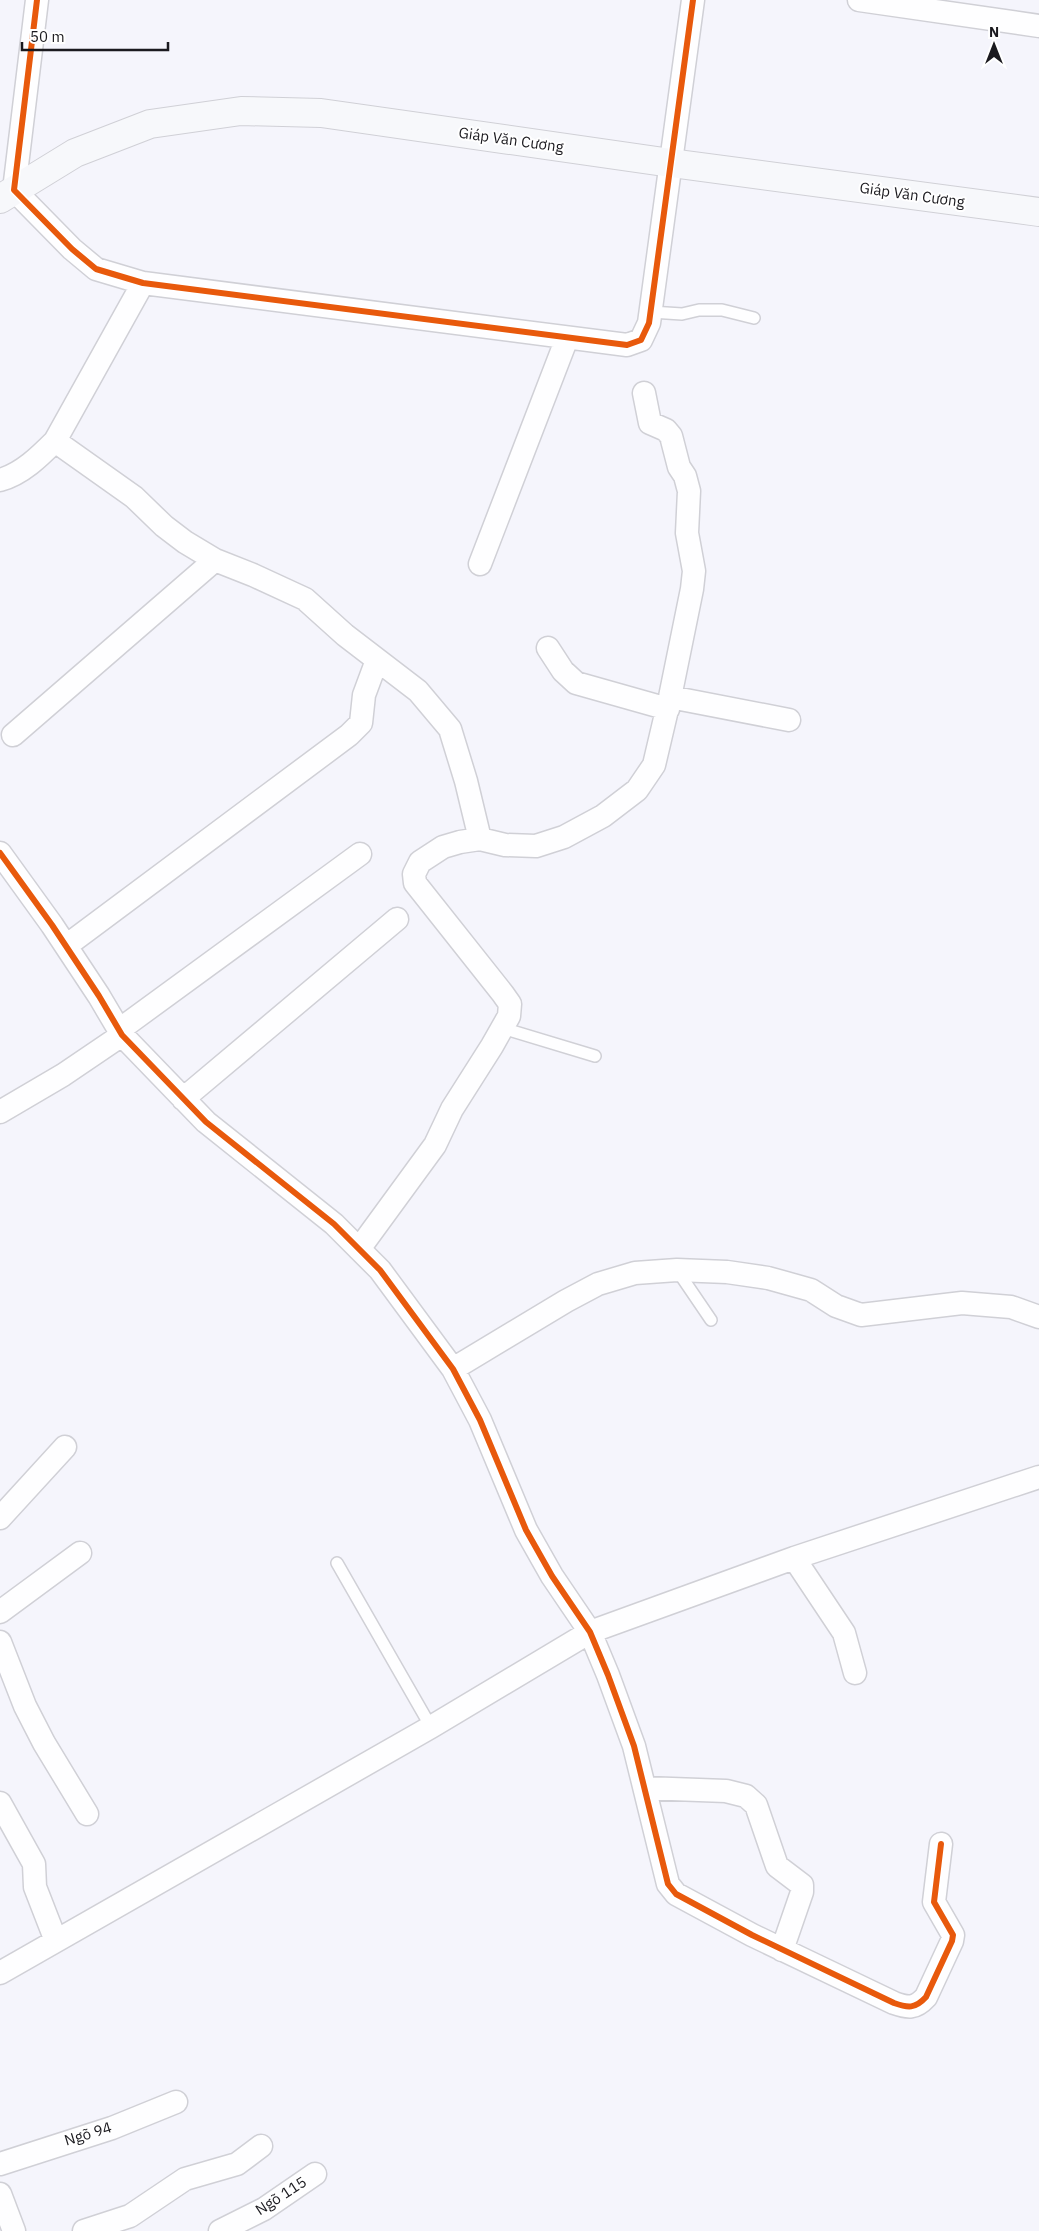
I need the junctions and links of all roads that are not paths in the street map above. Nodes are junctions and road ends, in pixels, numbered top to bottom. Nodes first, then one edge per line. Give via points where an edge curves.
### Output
1 (37, 0) edge
2 (693, 0) edge
3 (858, 0) edge
4 (1039, 26) edge
5 (671, 163) junction
6 (7, 194) edge
7 (1039, 212) edge
8 (143, 283) junction
9 (651, 312) junction
10 (754, 318) dead end
11 (567, 338) junction
12 (644, 393) dead end
13 (55, 441) junction
14 (0, 480) edge
15 (216, 560) junction
16 (480, 564) dead end
17 (548, 648) dead end
18 (377, 660) junction
19 (669, 703) junction
20 (789, 720) dead end
21 (14, 735) dead end
22 (480, 839) junction
23 (0, 853) edge
24 (360, 854) dead end
25 (397, 919) dead end
26 (66, 946) junction
27 (502, 1028) junction
28 (120, 1032) junction
29 (595, 1056) dead end
30 (183, 1099) junction
31 (0, 1112) edge
32 (359, 1249) junction
33 (677, 1270) junction
34 (1039, 1318) edge
35 (711, 1320) dead end
36 (454, 1369) junction
37 (65, 1447) dead end
38 (1039, 1477) edge
39 (0, 1518) edge
40 (80, 1553) dead end
41 (794, 1558) junction
42 (337, 1563) dead end
43 (0, 1612) edge
44 (590, 1632) junction
45 (0, 1642) edge
46 (855, 1673) dead end
47 (431, 1727) junction
48 (645, 1788) junction
49 (0, 1803) edge
50 (87, 1814) dead end
51 (941, 1844) dead end
52 (56, 1941) junction
53 (782, 1950) junction
54 (0, 1973) edge
55 (176, 2102) dead end
56 (261, 2146) dead end
57 (0, 2164) edge
58 (315, 2174) dead end
59 (0, 2194) edge
60 (14, 2231) edge
61 (84, 2231) edge
62 (220, 2231) edge

1 - 6 street
2 - 5 street
3 - 4 street
5 - 6 street, Giáp Văn Cương via 321,113 241,111 150,124 74,153
5 - 7 street, Giáp Văn Cương
5 - 9 street
6 - 8 street via 96,269
8 - 11 street
8 - 13 street
9 - 10 lane via 682,314 722,310
9 - 11 street via 641,340 627,346
11 - 16 street
12 - 19 street via 650,422 672,436 689,491 687,533 694,571
13 - 14 street via 36,460
13 - 15 street via 134,497 171,532
15 - 18 street via 305,599
15 - 21 street
17 - 19 street via 563,671 576,683
18 - 22 street via 418,691 450,729
18 - 26 street via 368,678 361,723
19 - 20 street
19 - 22 street via 654,765 637,790 603,816 564,837 536,846 504,845
22 - 27 street via 443,847 420,862 414,874 415,883 510,1004 509,1016
23 - 26 street
24 - 28 street
25 - 30 street
26 - 28 street
27 - 29 lane
27 - 32 street via 452,1109 435,1145
28 - 30 street
28 - 31 street via 63,1075
30 - 32 street via 206,1122 334,1224
32 - 36 street via 380,1270
33 - 34 street via 768,1278 811,1290 836,1306 861,1315 962,1303 1011,1306
33 - 35 lane
33 - 36 street via 635,1273 598,1284
36 - 44 street via 480,1420 526,1530
37 - 39 street
38 - 41 street
40 - 43 street
41 - 44 street
41 - 46 street via 844,1633
42 - 47 lane
44 - 47 street
44 - 48 street via 623,1712
45 - 50 street via 25,1706
47 - 52 street
48 - 53 street via 668,1884 676,1894
48 - 53 street via 726,1791 746,1796 756,1805 777,1866 802,1885
49 - 52 street via 34,1864 35,1887
51 - 53 street via 934,1902 953,1935 926,1997 919,2005 910,2008 894,2003
52 - 54 street
55 - 57 street, Ngõ 94 via 112,2128
56 - 61 street via 237,2164 185,2179 130,2216
58 - 62 street, Ngõ 115 via 264,2209
59 - 60 street

